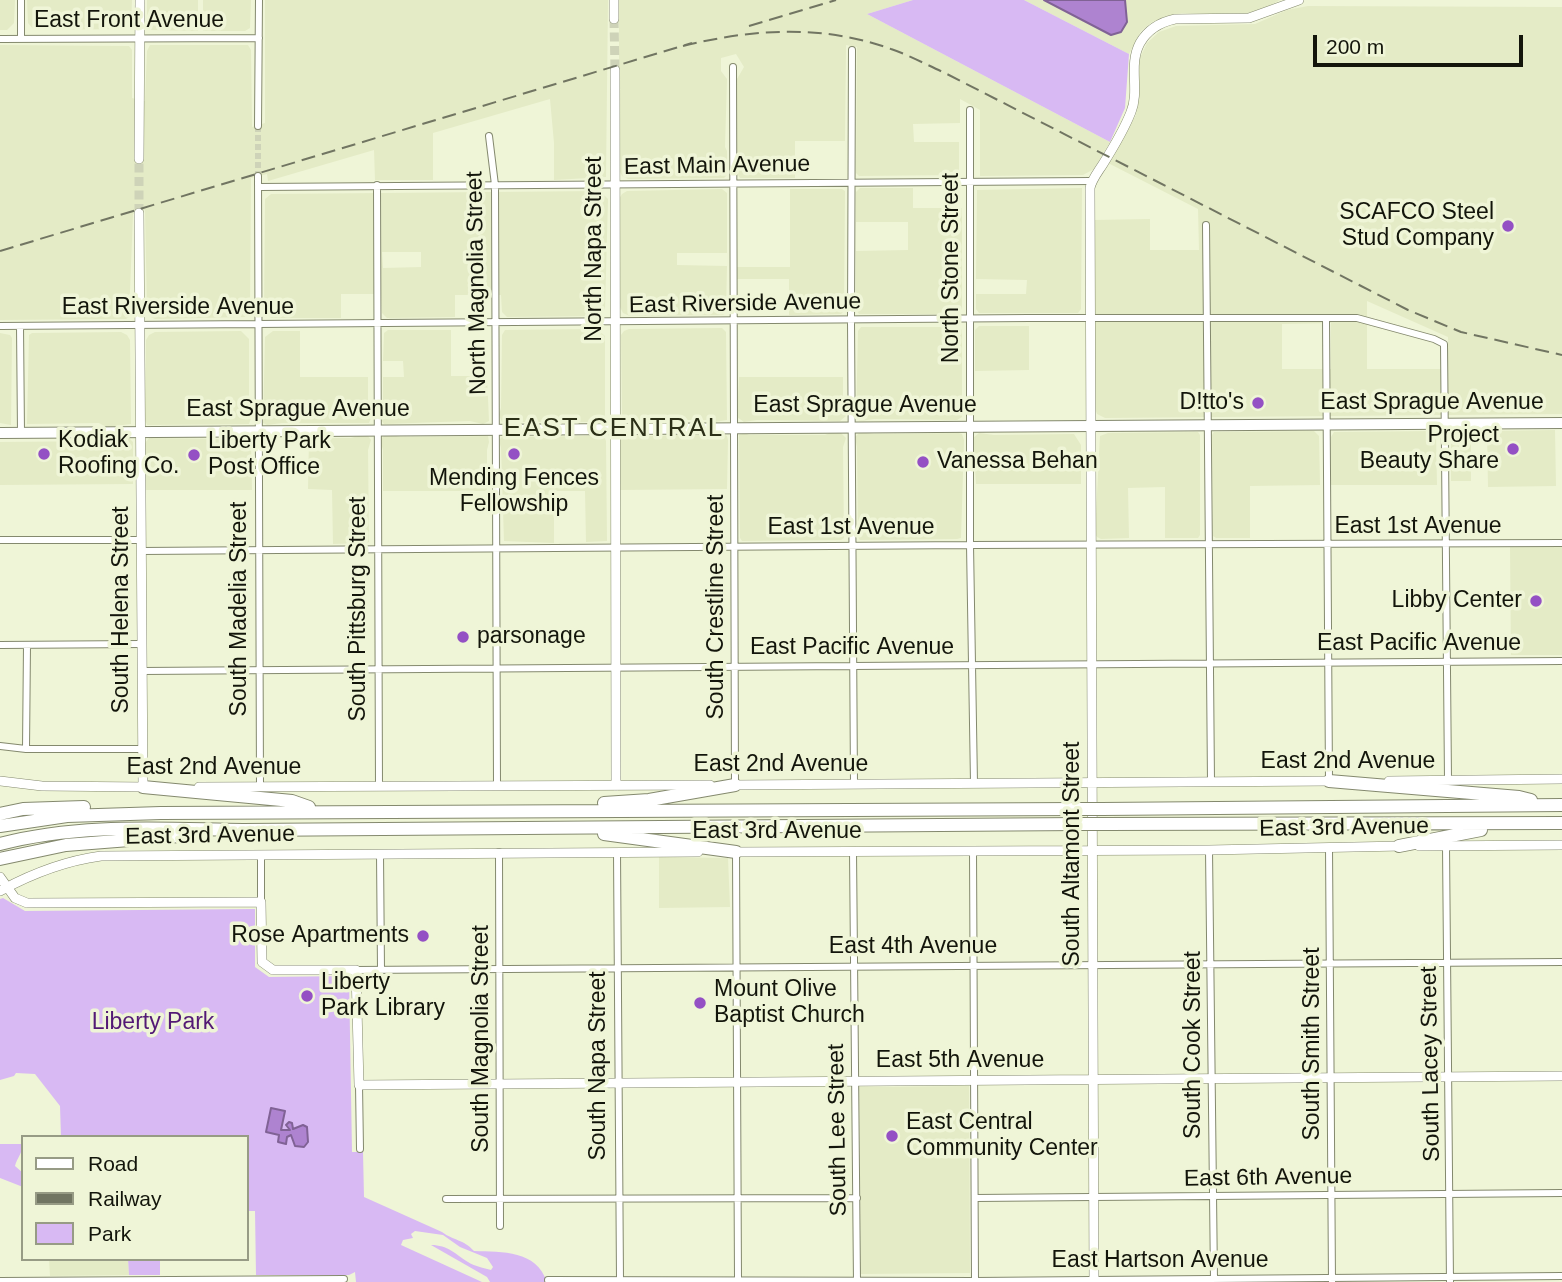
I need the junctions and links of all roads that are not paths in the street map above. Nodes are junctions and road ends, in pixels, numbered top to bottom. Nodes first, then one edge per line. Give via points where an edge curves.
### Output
1 (21, 0) edge
2 (140, 0) edge
3 (258, 0) edge
4 (614, 0) edge
5 (1299, 0) edge
6 (614, 19) tunnel mouth
7 (140, 38) junction
8 (259, 38) junction
9 (0, 39) edge
10 (21, 39) junction
11 (852, 50) dead end
12 (733, 67) dead end
13 (615, 70) tunnel mouth
14 (970, 110) dead end
15 (258, 126) tunnel mouth
16 (489, 136) dead end
17 (139, 159) tunnel mouth
18 (258, 176) tunnel mouth
19 (970, 181) junction
20 (1091, 181) junction
21 (732, 182) junction
22 (851, 182) junction
23 (377, 185) junction
24 (495, 185) junction
25 (614, 185) junction
26 (258, 187) junction
27 (139, 213) tunnel mouth
28 (1206, 225) dead end
29 (1326, 318) junction
30 (970, 319) junction
31 (1090, 319) junction
32 (1208, 319) junction
33 (850, 321) junction
34 (732, 322) junction
35 (496, 323) junction
36 (614, 323) junction
37 (376, 324) junction
38 (258, 325) junction
39 (0, 326) edge
40 (20, 326) junction
41 (139, 326) junction
42 (1562, 423) edge
43 (1327, 424) junction
44 (1445, 424) junction
45 (1209, 425) junction
46 (969, 426) junction
47 (1090, 426) junction
48 (852, 427) junction
49 (734, 428) junction
50 (614, 429) junction
51 (496, 430) junction
52 (258, 431) junction
53 (377, 431) junction
54 (140, 432) junction
55 (0, 433) edge
56 (21, 433) junction
57 (0, 540) edge
58 (141, 540) junction
59 (1562, 543) edge
60 (1446, 544) junction
61 (970, 545) junction
62 (1091, 545) junction
63 (1209, 545) junction
64 (1328, 545) junction
65 (853, 546) junction
66 (615, 547) junction
67 (734, 547) junction
68 (496, 548) junction
69 (377, 549) junction
70 (259, 550) junction
71 (141, 551) junction
72 (141, 644) junction
73 (0, 645) edge
74 (27, 645) junction
75 (1562, 661) edge
76 (1447, 662) junction
77 (1209, 663) junction
78 (1329, 663) junction
79 (1091, 664) junction
80 (973, 665) junction
81 (735, 666) junction
82 (853, 666) junction
83 (616, 667) junction
84 (496, 668) junction
85 (379, 669) junction
86 (260, 670) junction
87 (142, 671) junction
88 (0, 746) edge
89 (26, 749) junction
90 (142, 749) junction
91 (1562, 779) edge
92 (1447, 780) junction
93 (0, 781) edge
94 (1329, 781) junction
95 (1211, 782) junction
96 (974, 783) junction
97 (1092, 783) junction
98 (854, 784) junction
99 (735, 785) junction
100 (497, 786) junction
101 (616, 786) junction
102 (143, 787) junction
103 (260, 787) junction
104 (379, 787) junction
105 (1548, 805) junction
106 (1562, 805) edge
107 (323, 811) junction
108 (568, 811) junction
109 (161, 813) junction
110 (0, 814) edge
111 (1557, 823) edge
112 (0, 826) edge
113 (559, 828) junction
114 (243, 830) junction
115 (0, 844) edge
116 (1562, 845) edge
117 (1399, 846) junction
118 (1446, 846) junction
119 (1329, 847) junction
120 (1093, 849) junction
121 (1209, 849) junction
122 (973, 850) junction
123 (853, 851) junction
124 (499, 852) junction
125 (617, 852) junction
126 (736, 852) junction
127 (261, 854) junction
128 (380, 854) junction
129 (0, 859) edge
130 (0, 877) edge
131 (3, 889) edge
132 (261, 902) junction
133 (1562, 962) edge
134 (1330, 963) junction
135 (1447, 963) junction
136 (1093, 965) junction
137 (1211, 965) junction
138 (854, 966) junction
139 (974, 966) junction
140 (736, 967) junction
141 (500, 969) junction
142 (617, 969) junction
143 (356, 970) junction
144 (381, 970) junction
145 (1562, 1076) edge
146 (1448, 1077) junction
147 (1330, 1079) junction
148 (975, 1080) junction
149 (1094, 1080) junction
150 (1212, 1080) junction
151 (856, 1081) junction
152 (738, 1083) junction
153 (619, 1084) junction
154 (500, 1085) junction
155 (359, 1086) junction
156 (360, 1149) dead end
157 (1562, 1193) edge
158 (1332, 1194) junction
159 (1450, 1194) junction
160 (1094, 1196) junction
161 (1213, 1196) junction
162 (618, 1197) junction
163 (500, 1198) junction
164 (737, 1198) junction
165 (857, 1198) junction
166 (975, 1198) junction
167 (446, 1199) dead end
168 (500, 1226) dead end
169 (1562, 1276) edge
170 (344, 1279) dead end
171 (1450, 1279) edge
172 (548, 1280) edge
173 (620, 1280) edge
174 (1214, 1280) edge
175 (1332, 1280) edge
176 (0, 1281) edge
177 (140, 1281) edge
178 (738, 1281) edge
179 (857, 1281) edge
180 (975, 1281) edge
181 (1094, 1281) edge
182 (775, 1282) edge

1 - 10 street
2 - 7 street
3 - 8 street
4 - 6 street
5 - 20 street via 1249,19 1170,20 1156,26 1146,35 1135,59 1132,109
7 - 8 street, East Front Avenue
7 - 10 street, East Front Avenue
7 - 17 street
8 - 15 street
9 - 10 street, East Front Avenue
11 - 22 street
12 - 21 street, South Crestline Street
13 - 25 street, North Napa Street
14 - 19 street, North Stone Street
16 - 24 street, North Magnolia Street
18 - 26 street, South Madelia Street
19 - 20 street, East Main Avenue
19 - 22 street, East Main Avenue
19 - 30 street, North Stone Street
20 - 31 street, South Altamont Street
21 - 22 street, East Main Avenue
21 - 25 street, East Main Avenue
21 - 34 street, South Crestline Street
22 - 33 street
23 - 24 street, East Main Avenue
23 - 26 street, East Main Avenue
23 - 37 street, South Pittsburg Street
24 - 25 street, East Main Avenue
24 - 35 street, North Magnolia Street
25 - 36 street, North Napa Street
26 - 38 street, South Madelia Street
27 - 41 street, South Helena Street
28 - 32 street
29 - 32 street, East Riverside Avenue
29 - 43 street
29 - 44 street, East Riverside Avenue via 1373,321 1444,344
30 - 31 street, East Riverside Avenue
30 - 33 street, East Riverside Avenue
30 - 46 street, North Stone Street
31 - 32 street, East Riverside Avenue
31 - 47 street, South Altamont Street
32 - 45 street
33 - 34 street, East Riverside Avenue
33 - 48 street
34 - 36 street, East Riverside Avenue
34 - 49 street, South Crestline Street
35 - 36 street, East Riverside Avenue
35 - 37 street, East Riverside Avenue
35 - 51 street, North Magnolia Street
36 - 50 street, North Napa Street
37 - 38 street, East Riverside Avenue
37 - 53 street, South Pittsburg Street
38 - 41 street, East Riverside Avenue
38 - 52 street, South Madelia Street
39 - 40 street, East Riverside Avenue
40 - 41 street, East Riverside Avenue
40 - 56 street
41 - 54 street, South Helena Street
42 - 44 main road, East Sprague Avenue
43 - 44 main road, East Sprague Avenue
43 - 45 main road, East Sprague Avenue
43 - 64 street
44 - 60 street
45 - 47 main road, East Sprague Avenue
45 - 63 street
46 - 47 main road, East Sprague Avenue
46 - 48 main road, East Sprague Avenue
46 - 61 street, North Stone Street
47 - 62 street, South Altamont Street
48 - 49 main road, East Sprague Avenue
48 - 65 street
49 - 50 main road, East Sprague Avenue
49 - 67 street, South Crestline Street
50 - 51 main road, East Sprague Avenue
50 - 66 street
51 - 53 main road, East Sprague Avenue
51 - 68 street
52 - 53 main road, East Sprague Avenue
52 - 54 main road, East Sprague Avenue
52 - 70 street, South Madelia Street
53 - 69 street, South Pittsburg Street
54 - 56 main road, East Sprague Avenue
54 - 58 street, South Helena Street
55 - 56 main road, East Sprague Avenue
57 - 58 street
58 - 71 street, South Helena Street
59 - 60 street, East 1st Avenue
60 - 64 street, East 1st Avenue
60 - 76 street
61 - 62 street, East 1st Avenue
61 - 65 street, East 1st Avenue
61 - 80 street, North Stone Street
62 - 63 street, East 1st Avenue
62 - 79 street, South Altamont Street
63 - 64 street, East 1st Avenue
63 - 77 street
64 - 78 street
65 - 67 street, East 1st Avenue
65 - 82 street
66 - 67 street, East 1st Avenue
66 - 68 street, East 1st Avenue
66 - 83 street
67 - 81 street, South Crestline Street
68 - 69 street, East 1st Avenue
68 - 84 street
69 - 70 street, East 1st Avenue
69 - 85 street, South Pittsburg Street
70 - 71 street, East 1st Avenue
70 - 86 street, South Madelia Street
71 - 72 street, South Helena Street
72 - 74 street
72 - 87 street, South Helena Street
73 - 74 street
74 - 89 street
75 - 76 street, East Pacific Avenue
76 - 78 street, East Pacific Avenue
76 - 92 street
77 - 78 street, East Pacific Avenue
77 - 79 street, East Pacific Avenue
77 - 95 street
78 - 94 street
79 - 80 street, East Pacific Avenue
79 - 97 street, South Altamont Street
80 - 82 street, East Pacific Avenue
80 - 96 street, North Stone Street
81 - 82 street, East Pacific Avenue
81 - 83 street, East Pacific Avenue
81 - 99 street, South Crestline Street
82 - 98 street
83 - 84 street, East Pacific Avenue
83 - 101 street
84 - 85 street, East Pacific Avenue
84 - 100 street
85 - 86 street, East Pacific Avenue
85 - 104 street, South Pittsburg Street
86 - 87 street, East Pacific Avenue
86 - 103 street, South Madelia Street
87 - 90 street, South Helena Street
88 - 89 street
89 - 90 street
90 - 102 street, South Helena Street
91 - 92 street, East 2nd Avenue
92 - 94 street, East 2nd Avenue
93 - 102 street, East 2nd Avenue via 55,787
94 - 95 street, East 2nd Avenue
94 - 105 highway via 1519,797
95 - 97 street, East 2nd Avenue
96 - 97 street, East 2nd Avenue
96 - 98 street, East 2nd Avenue
97 - 120 street, South Altamont Street
98 - 99 street, East 2nd Avenue
99 - 101 street, East 2nd Avenue
99 - 108 highway
100 - 101 street, East 2nd Avenue
100 - 104 street, East 2nd Avenue
102 - 103 street, East 2nd Avenue
102 - 107 highway via 292,802
103 - 104 street, East 2nd Avenue
105 - 106 highway
105 - 108 highway, bridge
107 - 108 highway
107 - 109 highway
109 - 110 highway via 124,806 49,807
109 - 112 highway via 67,816
111 - 113 highway, bridge
111 - 117 highway via 1470,831
113 - 114 highway
113 - 126 highway
114 - 115 highway via 91,830
114 - 129 highway via 66,845
116 - 118 street, East 3rd Avenue
117 - 118 street, East 3rd Avenue
117 - 119 street, East 3rd Avenue
118 - 135 street, South Lacey Street
119 - 121 street, East 3rd Avenue
119 - 134 street, South Smith Street
120 - 121 street, East 3rd Avenue
120 - 122 street, East 3rd Avenue
120 - 136 street, South Altamont Street
121 - 137 street, South Cook Street
122 - 123 street, East 3rd Avenue
122 - 139 street
123 - 126 street, East 3rd Avenue
123 - 138 street, South Lee Street
124 - 125 street, East 3rd Avenue
124 - 128 street, East 3rd Avenue
124 - 141 street, South Magnolia Street
125 - 126 street, East 3rd Avenue
125 - 142 street, South Napa Street
126 - 140 street
127 - 128 street, East 3rd Avenue
127 - 131 street, East 3rd Avenue via 72,860
127 - 132 street
128 - 144 street
130 - 131 street
131 - 132 street via 27,903
132 - 143 street, East 4th Avenue via 265,967
133 - 135 street, East 4th Avenue
134 - 135 street, East 4th Avenue
134 - 137 street, East 4th Avenue
134 - 147 street, South Smith Street
135 - 146 street, South Lacey Street
136 - 137 street, East 4th Avenue
136 - 139 street, East 4th Avenue
136 - 149 street, South Altamont Street
137 - 150 street, South Cook Street
138 - 139 street, East 4th Avenue
138 - 140 street, East 4th Avenue
138 - 151 street, South Lee Street
139 - 148 street
140 - 142 street, East 4th Avenue
140 - 152 street
141 - 142 street, East 4th Avenue
141 - 144 street, East 4th Avenue
141 - 154 street, South Magnolia Street
142 - 153 street, South Napa Street
143 - 144 street, East 4th Avenue
143 - 155 street
145 - 146 street, East 5th Avenue
146 - 147 street, East 5th Avenue
146 - 159 street, South Lacey Street
147 - 150 street, East 5th Avenue
147 - 158 street, South Smith Street
148 - 149 street, East 5th Avenue
148 - 151 street, East 5th Avenue
148 - 166 street
149 - 150 street, East 5th Avenue
149 - 160 street, South Altamont Street
150 - 161 street, South Cook Street
151 - 152 street, East 5th Avenue
151 - 165 street, South Lee Street
152 - 153 street, East 5th Avenue
152 - 164 street
153 - 154 street, East 5th Avenue
153 - 162 street, South Napa Street
154 - 155 street, East 5th Avenue
154 - 163 street, South Magnolia Street
155 - 156 street
157 - 159 street, East 6th Avenue
158 - 159 street, East 6th Avenue
158 - 161 street, East 6th Avenue
158 - 175 street, South Smith Street
159 - 171 street, South Lacey Street
160 - 161 street, East 6th Avenue
160 - 166 street, East 6th Avenue
160 - 181 street, South Altamont Street
161 - 174 street, South Cook Street
162 - 163 street
162 - 164 street
162 - 173 street, South Napa Street
163 - 167 street
163 - 168 street, South Magnolia Street
164 - 165 street
164 - 178 street
165 - 179 street, South Lee Street
166 - 180 street
169 - 171 street, East Hartson Avenue
170 - 177 street
171 - 175 street, East Hartson Avenue
172 - 173 street, East Hartson Avenue
173 - 178 street, East Hartson Avenue
174 - 175 street, East Hartson Avenue
174 - 181 street, East Hartson Avenue
176 - 177 street
178 - 182 street, East Hartson Avenue
179 - 180 street, East Hartson Avenue
179 - 182 street, East Hartson Avenue
180 - 181 street, East Hartson Avenue

